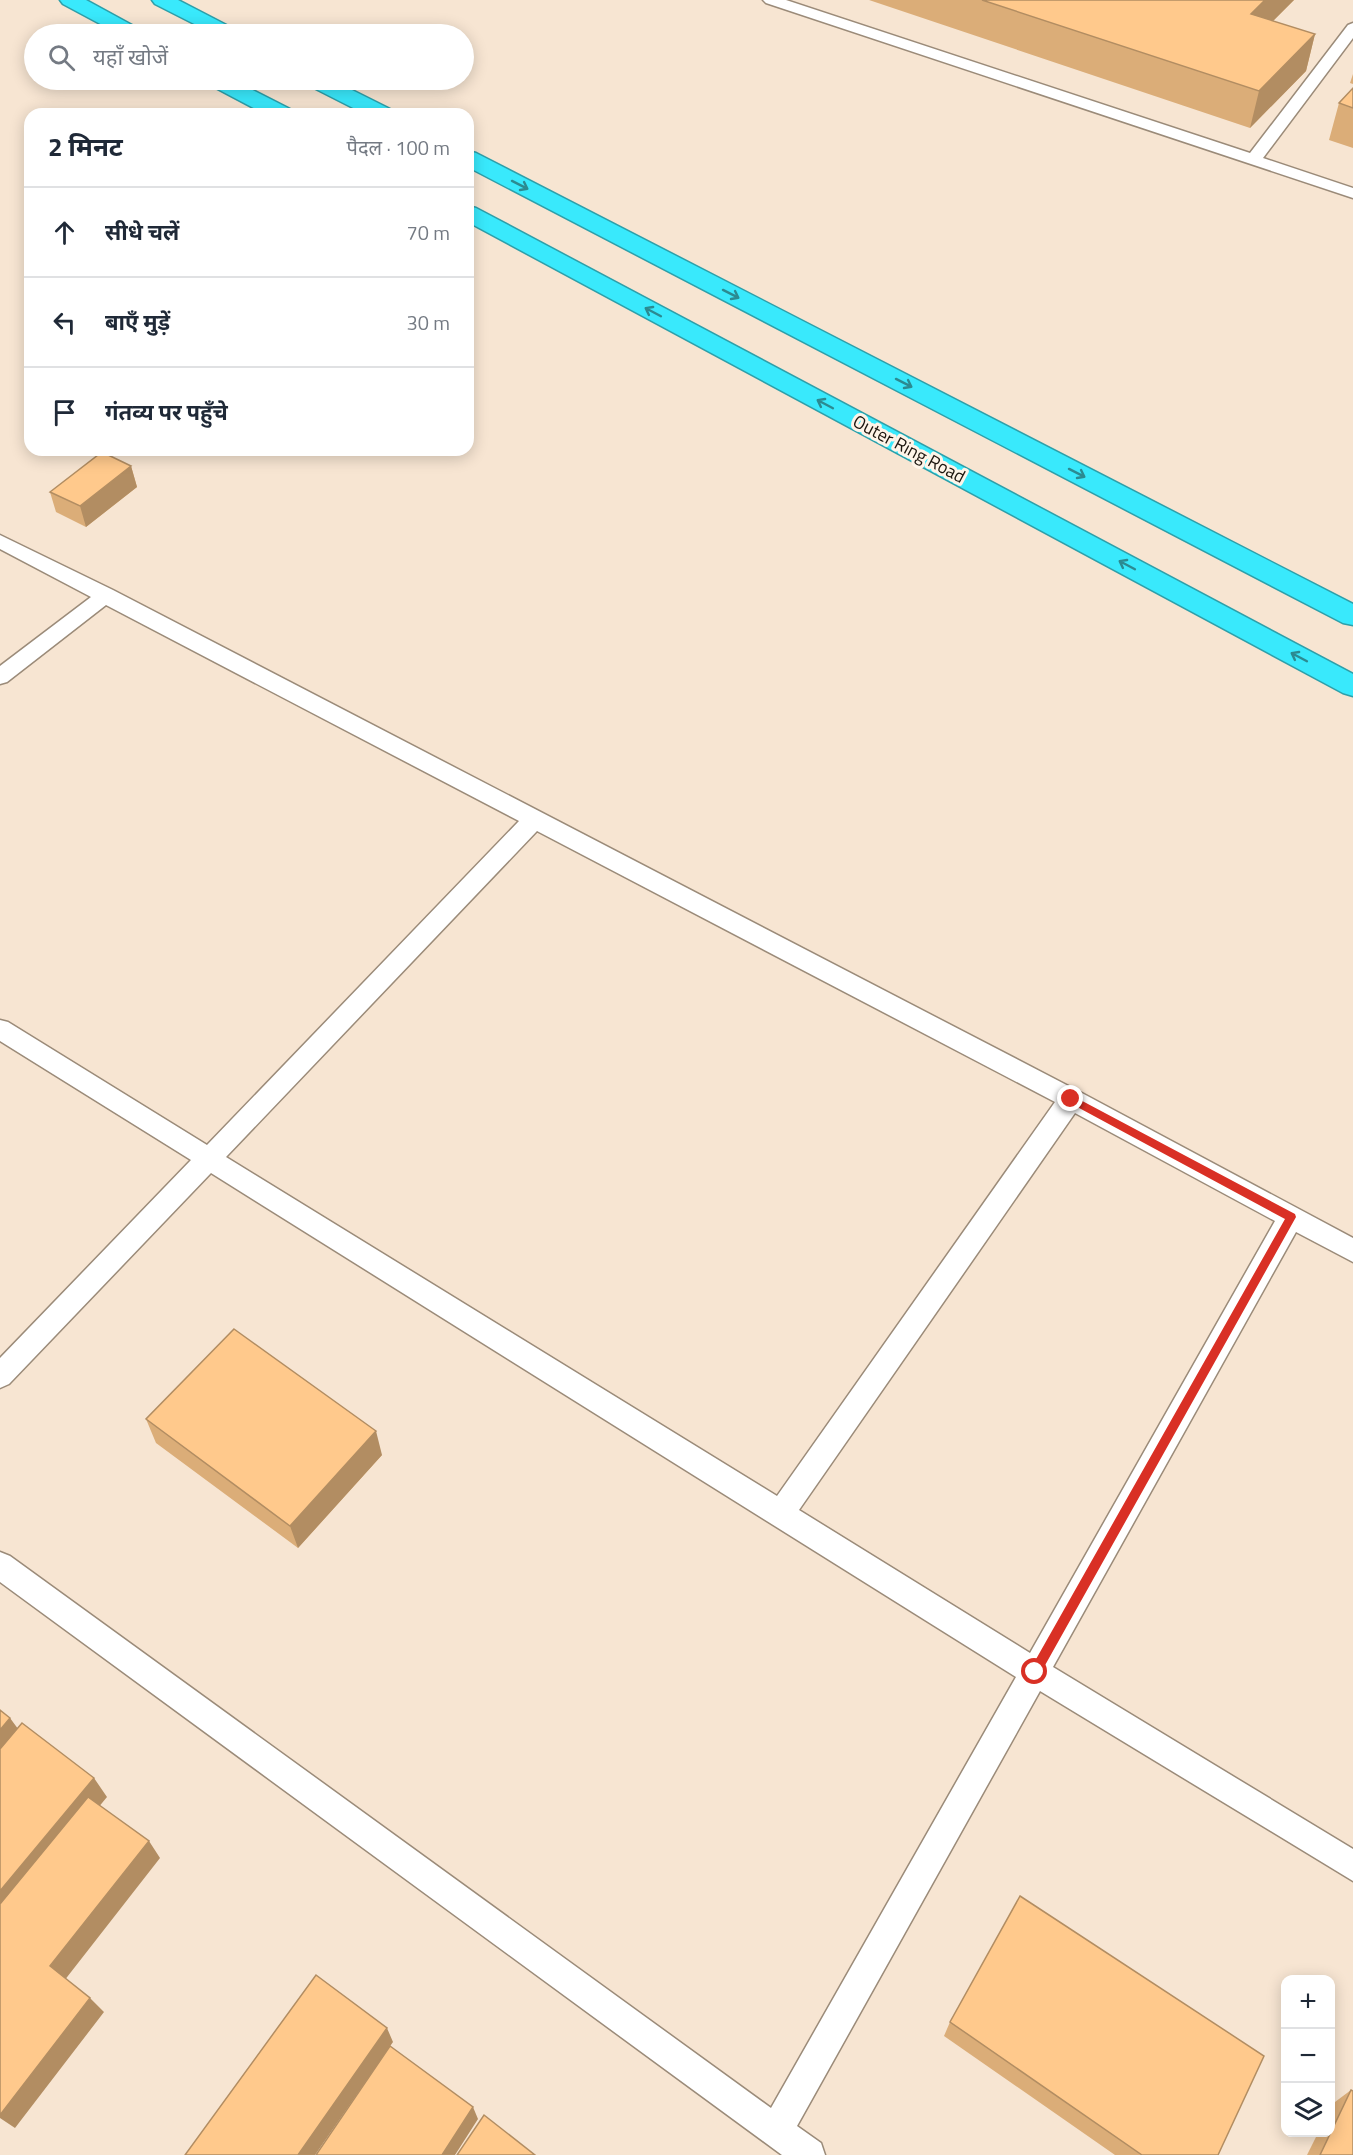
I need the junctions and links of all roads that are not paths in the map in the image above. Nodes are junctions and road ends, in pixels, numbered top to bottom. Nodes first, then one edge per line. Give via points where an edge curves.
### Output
1 (69, 0) edge
2 (162, 0) edge
3 (771, 0) edge
4 (115, 24) edge
5 (209, 24) edge
6 (1353, 28) edge
7 (237, 90) edge
8 (335, 90) edge
9 (271, 108) edge
10 (370, 108) edge
11 (1253, 160) junction
12 (474, 161) edge
13 (1353, 193) edge
14 (474, 216) edge
15 (0, 541) edge
16 (106, 595) junction
17 (1353, 616) edge
18 (0, 677) edge
19 (1352, 685) edge
20 (535, 819) junction
21 (0, 1029) edge
22 (1071, 1099) junction
23 (208, 1158) junction
24 (1291, 1217) junction
25 (1353, 1251) edge
26 (0, 1376) edge
27 (781, 1513) junction
28 (0, 1565) edge
29 (1035, 1672) junction
30 (1353, 1866) edge
31 (776, 2131) junction
32 (809, 2155) edge

1 - 4 highway
2 - 5 highway
3 - 11 lane
6 - 11 lane
7 - 9 highway
8 - 10 highway
11 - 13 lane
12 -> 17 highway
19 -> 14 highway, Outer Ring Road
15 - 16 lane
16 - 18 lane
16 - 20 lane
20 - 22 lane
20 - 23 lane
21 - 23 lane
22 - 24 lane
22 - 27 lane
23 - 26 lane
23 - 27 lane
24 - 25 lane
24 - 29 lane
27 - 29 lane
28 - 31 lane
29 - 30 lane
29 - 31 lane
31 - 32 lane

